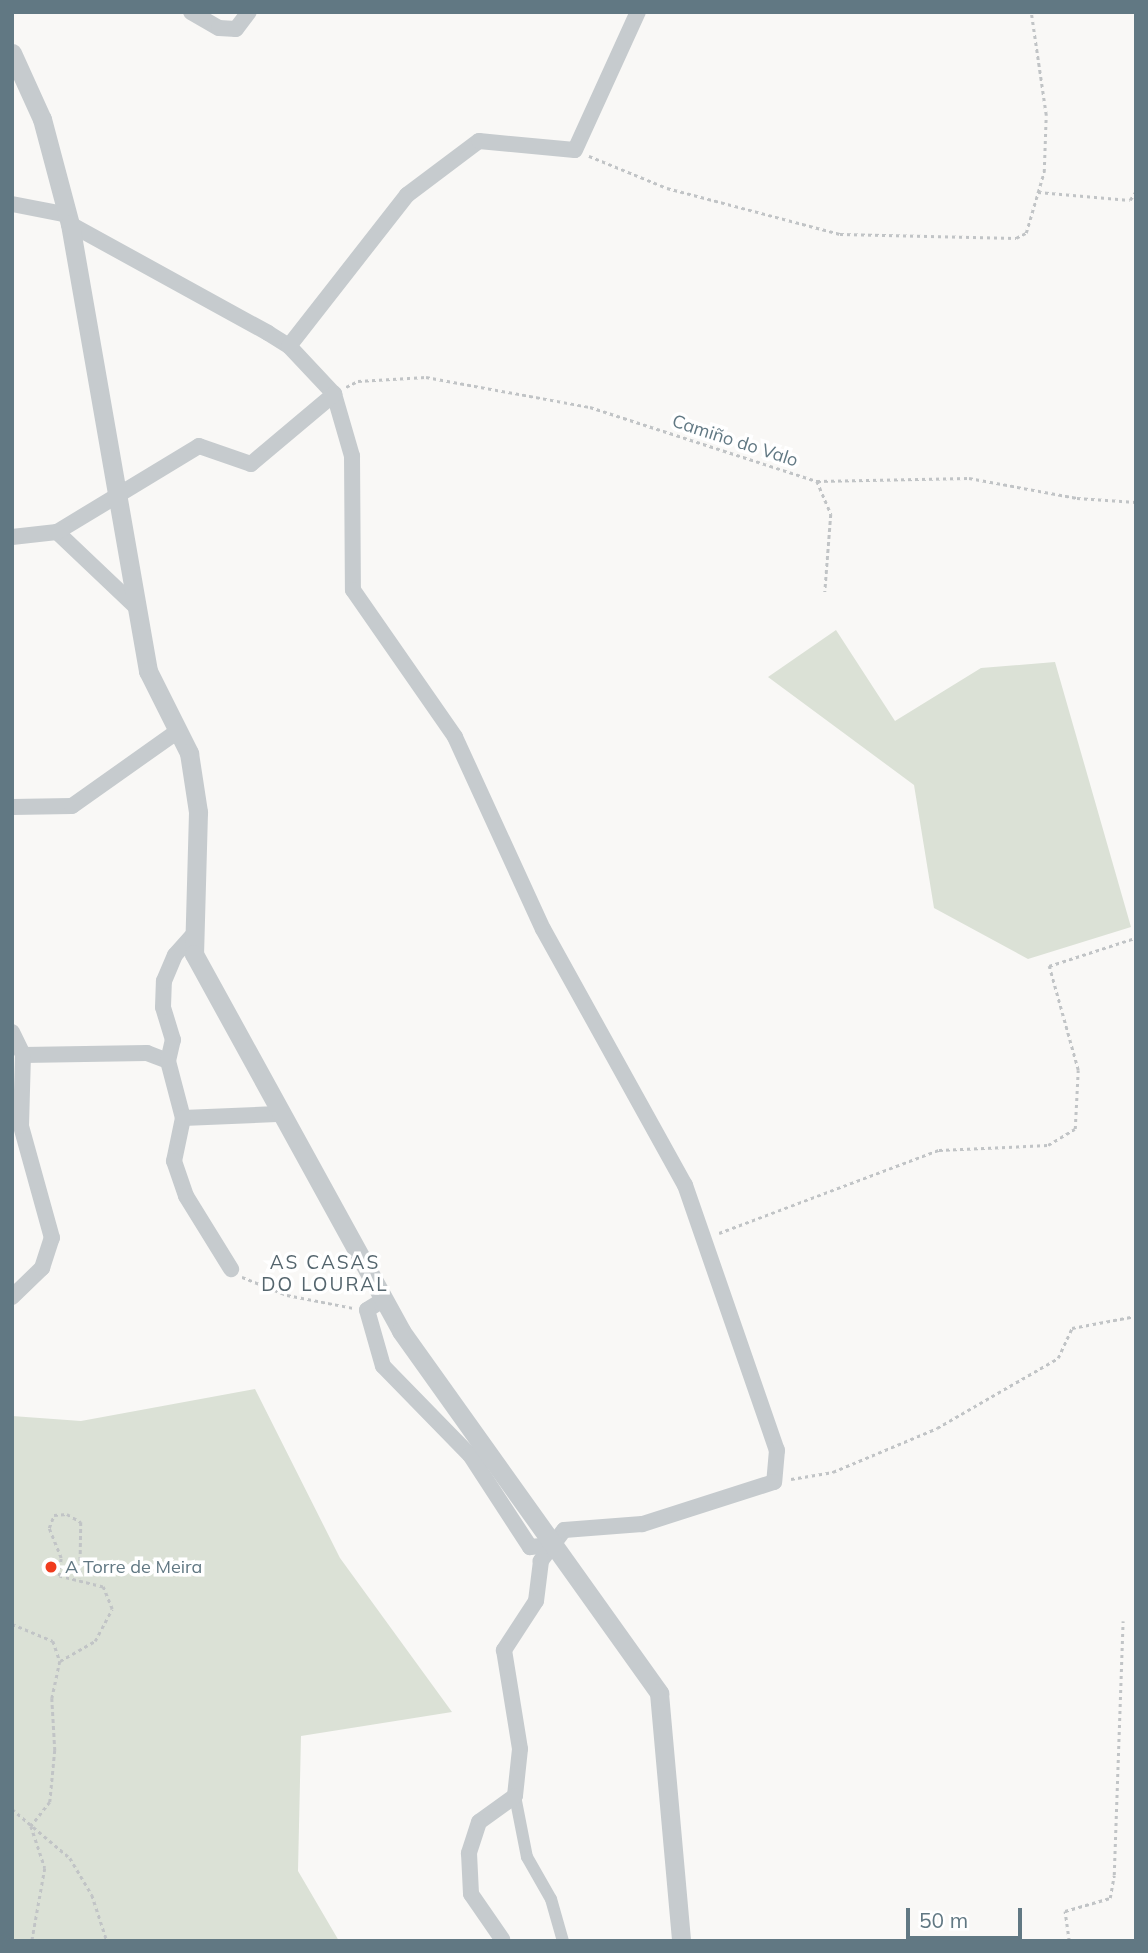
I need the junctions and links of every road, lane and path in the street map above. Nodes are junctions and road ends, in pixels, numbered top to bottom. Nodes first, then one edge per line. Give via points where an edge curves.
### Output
1 (191, 12) edge
2 (249, 12) edge
3 (638, 12) edge
4 (1031, 12) edge
5 (12, 53) edge
6 (575, 150) junction
7 (1136, 191) edge
8 (1038, 192) junction
9 (12, 204) edge
10 (69, 219) junction
11 (289, 346) junction
12 (334, 394) junction
13 (817, 481) junction
14 (116, 492) junction
15 (1136, 502) edge
16 (57, 533) junction
17 (12, 537) edge
18 (825, 592) dead end
19 (136, 608) junction
20 (178, 731) junction
21 (12, 807) edge
22 (193, 935) junction
23 (1135, 938) edge
24 (12, 1032) edge
25 (23, 1055) junction
26 (168, 1061) junction
27 (277, 1114) junction
28 (183, 1118) junction
29 (703, 1239) junction
30 (231, 1269) joint
31 (12, 1297) edge
32 (375, 1305) junction
33 (1136, 1316) edge
34 (774, 1482) junction
35 (553, 1545) junction
36 (80, 1578) junction
37 (1123, 1621) dead end
38 (12, 1624) edge
39 (60, 1661) junction
40 (515, 1796) junction
41 (12, 1810) edge
42 (31, 1826) junction
43 (503, 1940) edge
44 (32, 1941) edge
45 (107, 1941) edge
46 (563, 1941) edge
47 (681, 1941) edge
48 (1069, 1941) edge

1 - 2 street via 219,28 236,29
3 - 6 street
4 - 8 path via 1046,115
5 - 10 street via 42,119
6 - 8 path via 667,188 851,235 1016,238 1026,233
6 - 11 street via 479,141 407,195
7 - 8 path via 1130,200
9 - 10 street
10 - 11 street
10 - 14 street
11 - 12 street
12 - 13 path, Camiño do Valo via 358,381 426,377 590,407
12 - 14 street via 251,464 200,446
12 - 29 street via 352,456 353,590 455,737 543,929 685,1185
13 - 15 path, Camiño do Valo via 969,478
13 - 18 path via 831,514
14 - 16 street
14 - 19 street
16 - 17 street
16 - 19 street
19 - 20 street via 148,671
20 - 21 street via 72,806
20 - 22 street via 189,753 198,812
22 - 26 street via 175,955 164,981 163,1007 173,1040
22 - 27 street via 194,954
23 - 29 path via 1049,966 1078,1070 1075,1129 1048,1145 939,1150
24 - 25 street
25 - 26 street via 147,1053
25 - 31 street via 20,1126 52,1238 42,1268
26 - 28 street
27 - 28 street
27 - 32 street
28 - 30 street via 174,1161 186,1196
29 - 34 street via 777,1450
30 - 32 path via 252,1284 287,1296
32 - 35 street
32 - 35 street via 383,1366 470,1455 530,1547
33 - 34 path via 1072,1328 1058,1358 937,1428 833,1472
34 - 35 street via 642,1524 564,1530
35 - 40 street via 541,1562 536,1601 504,1650 518,1724
35 - 47 street via 659,1693
36 - 36 path via 59,1576 61,1559 49,1528 54,1515 67,1514 81,1522
36 - 39 path via 103,1587 110,1598 108,1624 95,1641
37 - 48 path via 1114,1875 1110,1898 1065,1912
38 - 39 path via 53,1641
39 - 42 path via 52,1698 55,1750 50,1802
40 - 43 street via 479,1822 469,1853 471,1894
40 - 46 street via 527,1857 551,1899
41 - 42 path
42 - 44 path via 46,1868
42 - 45 path via 70,1858 92,1895

